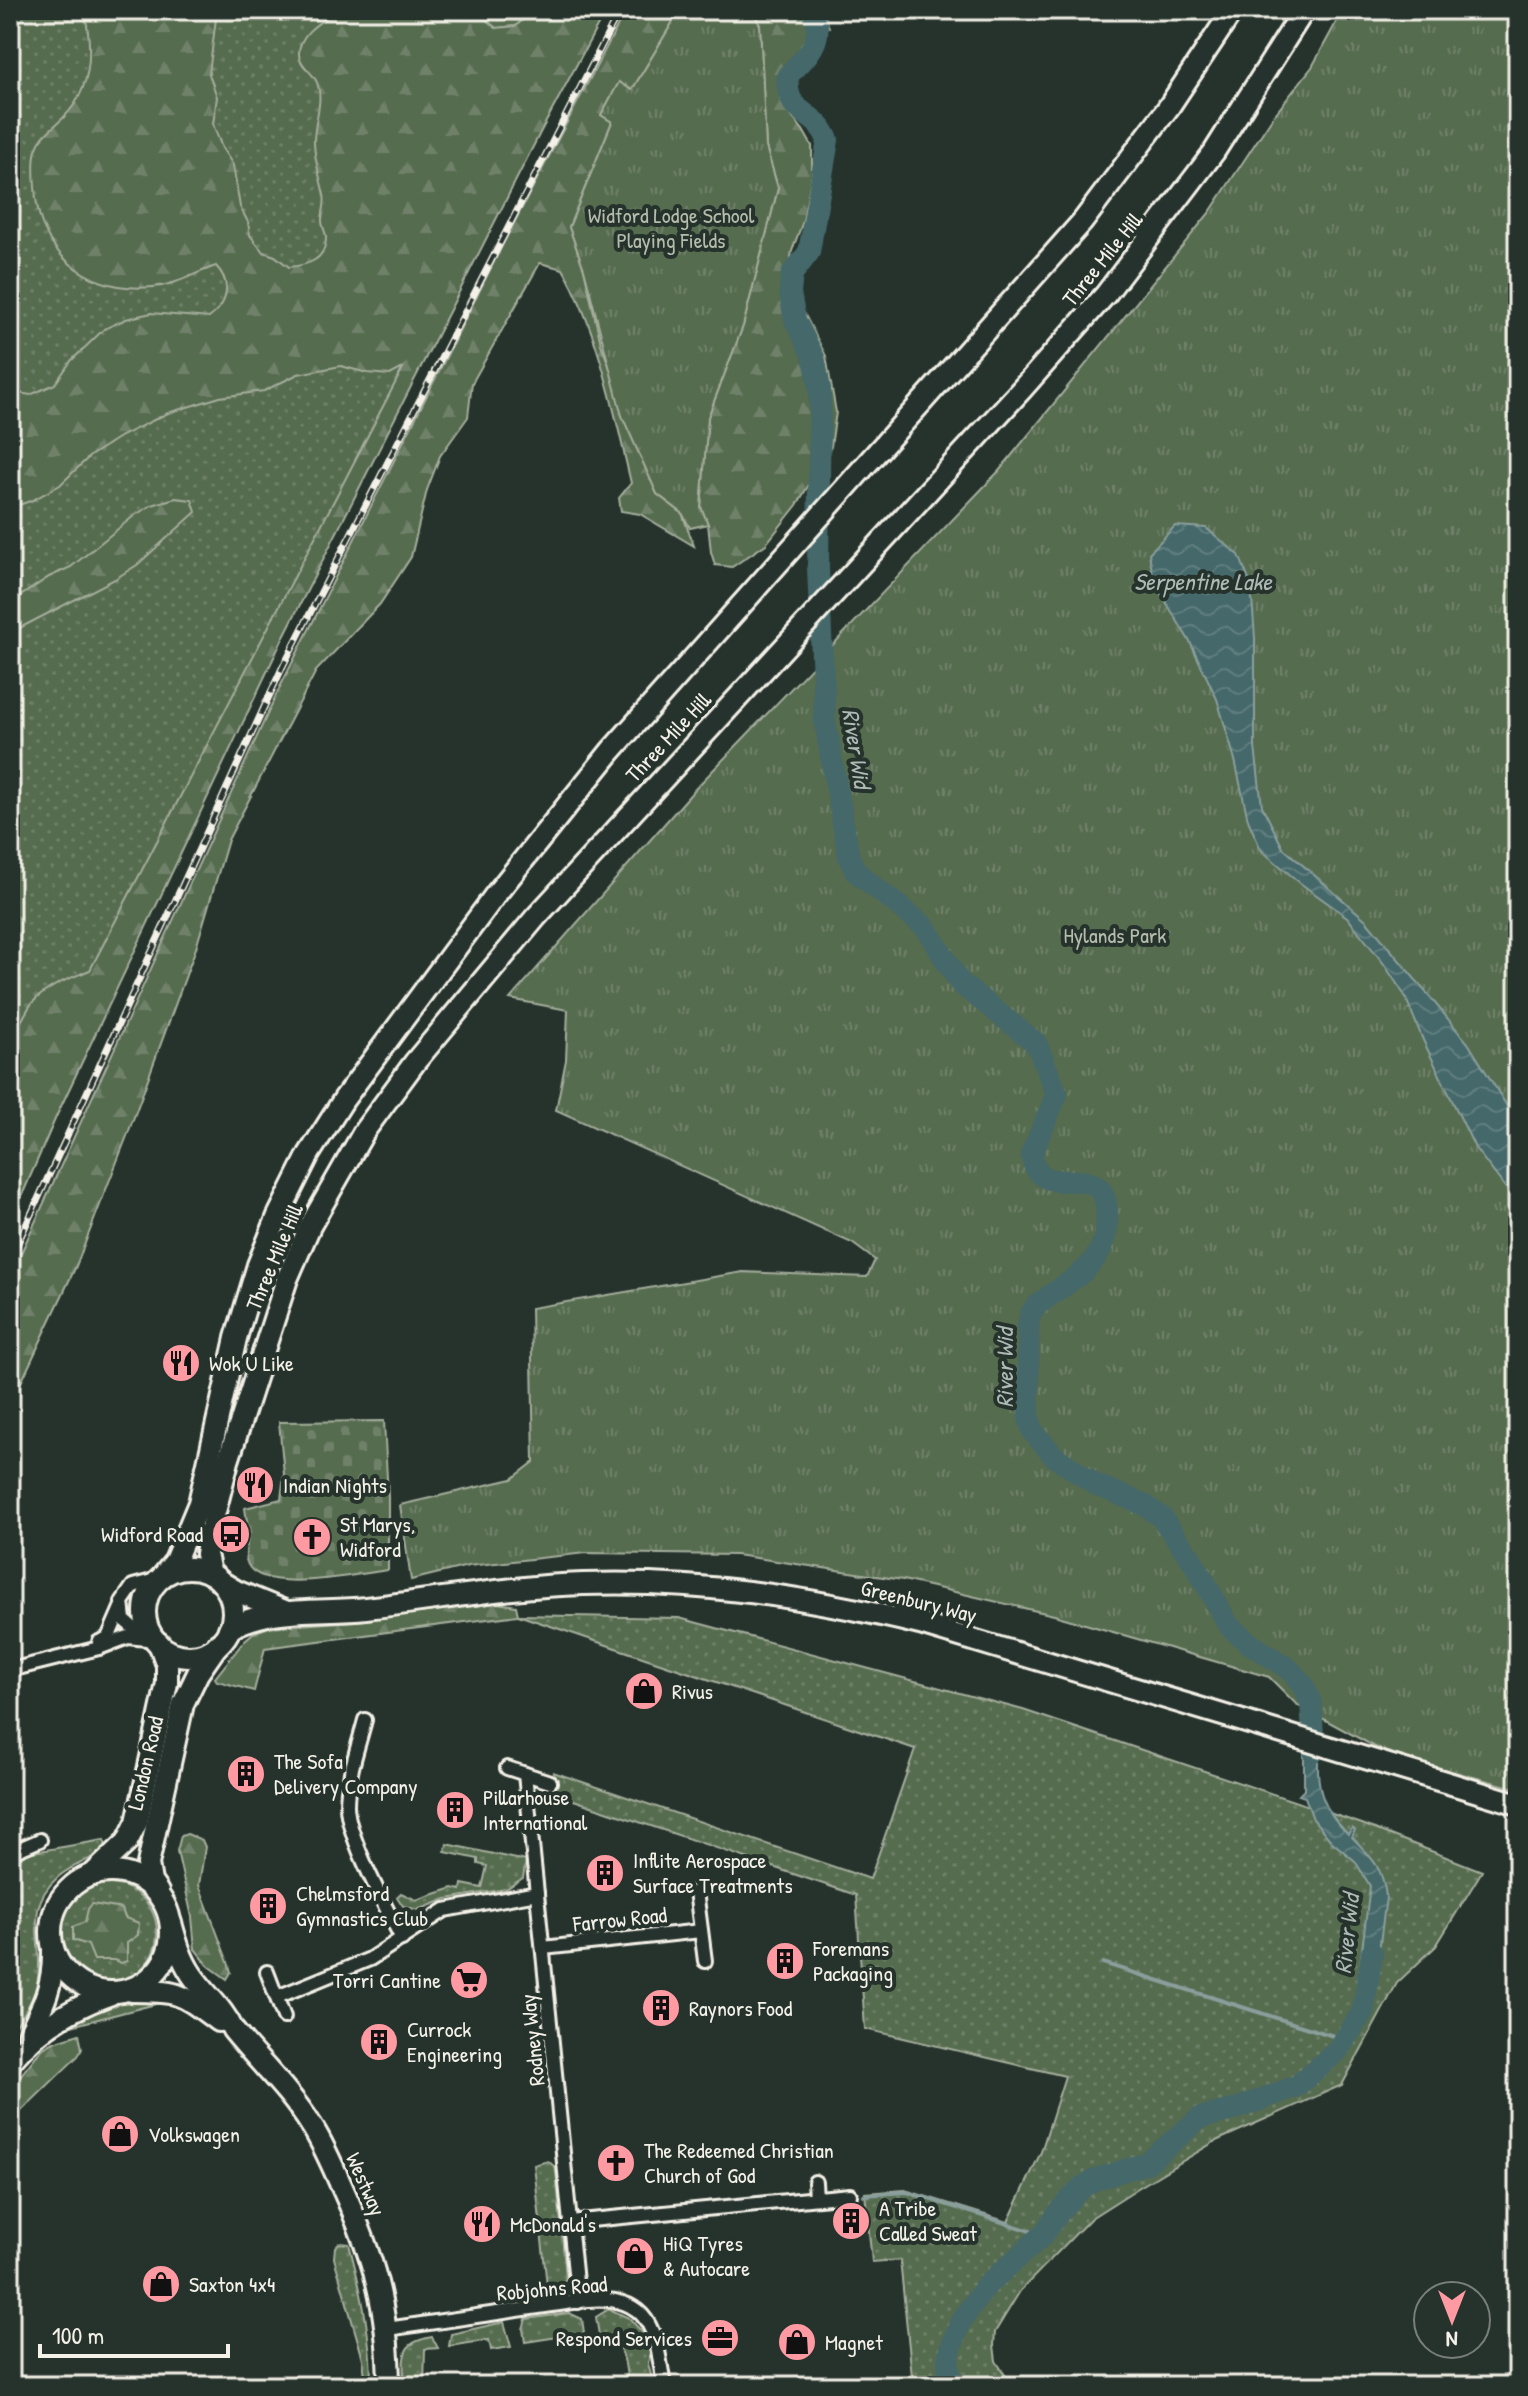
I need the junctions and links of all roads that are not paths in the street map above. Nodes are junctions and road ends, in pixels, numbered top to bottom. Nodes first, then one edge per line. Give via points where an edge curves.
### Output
1 (1233, 10) edge
2 (1304, 10) edge
3 (216, 1577) junction
4 (161, 1578) junction
5 (121, 1608) junction
6 (287, 1612) junction
7 (224, 1637) junction
8 (154, 1641) junction
9 (74, 1652) junction
10 (10, 1670) edge
11 (365, 1720) dead end
12 (507, 1768) dead end
13 (525, 1774) junction
14 (550, 1782) dead end
15 (1518, 1804) edge
16 (40, 1840) dead end
17 (10, 1853) edge
18 (92, 1875) junction
19 (696, 1891) dead end
20 (537, 1893) junction
21 (161, 1898) junction
22 (171, 1923) junction
23 (701, 1931) junction
24 (402, 1939) junction
25 (543, 1948) junction
26 (53, 1950) junction
27 (705, 1961) dead end
28 (267, 1972) dead end
29 (119, 1992) junction
30 (277, 1997) junction
31 (284, 2017) dead end
32 (233, 2030) junction
33 (16, 2055) edge
34 (815, 2182) dead end
35 (850, 2195) dead end
36 (816, 2198) junction
37 (570, 2222) junction
38 (578, 2302) junction
39 (387, 2329) junction
40 (389, 2386) edge
41 (664, 2386) edge

1 - 4 main road, Three Mile Hill via 1083,221 611,751 376,1054 309,1154 278,1216 236,1338 199,1503 175,1561
2 - 3 main road, Three Mile Hill via 1214,152 1106,294 600,845 479,983 365,1130 310,1226 246,1401 209,1535 206,1554
3 - 4 main road via 182,1568
3 - 6 main road, Greenbury Way
3 - 7 main road via 233,1604
4 - 5 street via 133,1586
4 - 8 main road via 145,1611
5 - 8 street via 130,1627
5 - 9 street via 108,1638
6 - 7 main road, Greenbury Way via 250,1619
6 - 15 main road, Greenbury Way via 583,1584 756,1591 920,1624
7 - 8 main road via 191,1655
7 - 21 main road, London Road via 188,1693 176,1728 148,1864
8 - 9 street via 128,1637
8 - 18 main road, London Road via 167,1665 167,1683 137,1822 127,1842
9 - 10 street
11 - 24 street via 347,1809
12 - 13 street
13 - 14 street
13 - 20 street, Rodney Way
16 - 17 street
18 - 21 main road via 129,1875
18 - 26 main road via 71,1887 56,1906
19 - 23 street, Farrow Road
20 - 24 street via 445,1910
20 - 25 street, Rodney Way
21 - 22 main road
22 - 29 main road via 170,1945 161,1966 143,1984
22 - 32 main road, Westway via 183,1961
23 - 25 street, Farrow Road
23 - 27 street, Farrow Road
24 - 30 street via 370,1959
25 - 37 street, Rodney Way
26 - 29 main road via 76,1982 92,1990
26 - 33 main road via 48,1998
28 - 30 street
29 - 32 main road, Westway via 179,1994
29 - 33 main road via 68,2012
30 - 31 street
32 - 39 main road, Westway via 319,2139 359,2225 379,2282
34 - 36 street
35 - 36 street
36 - 37 street
37 - 38 street, Rodney Way
38 - 39 street, Robjohns Road
38 - 41 street, Robjohns Road via 602,2299 634,2308 657,2339
39 - 40 main road, Westway

